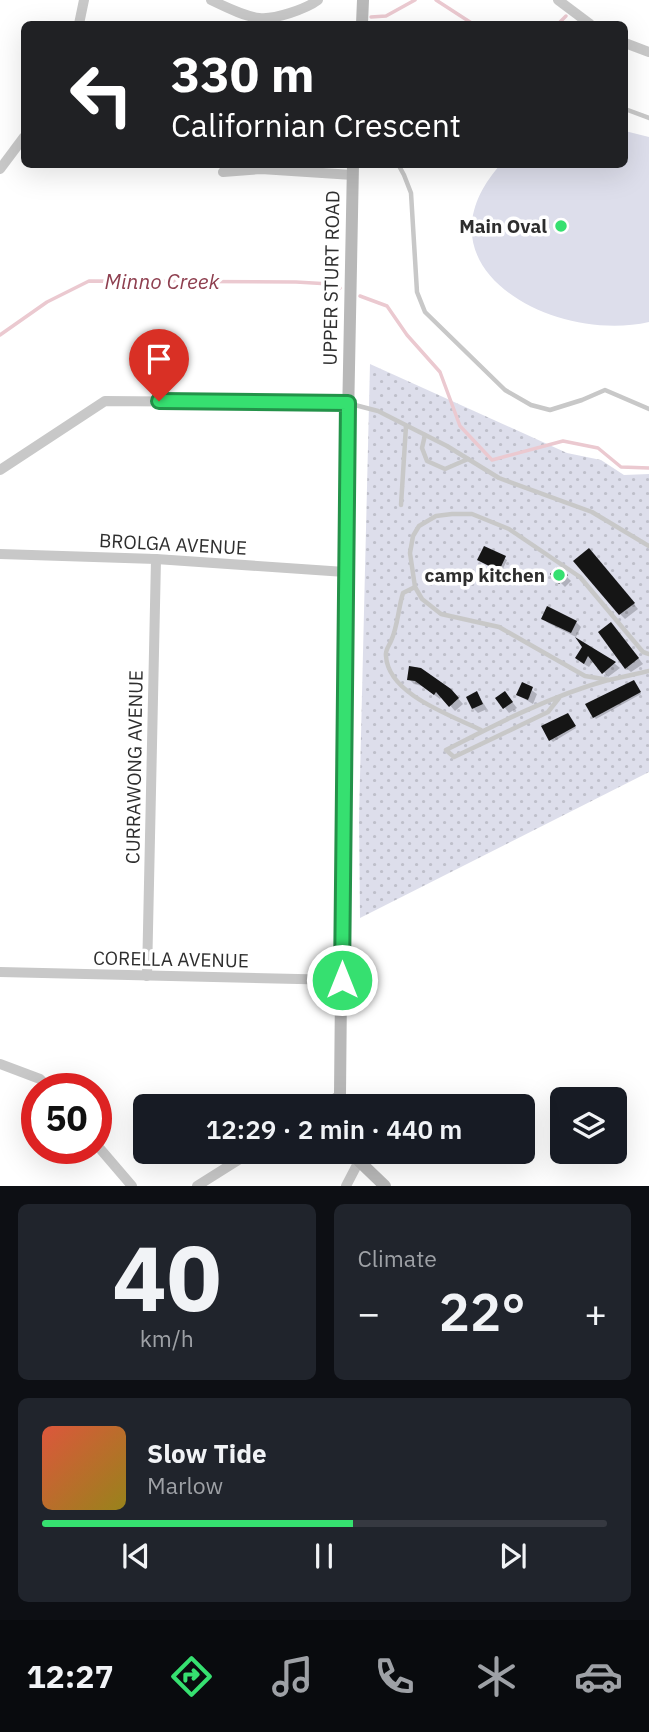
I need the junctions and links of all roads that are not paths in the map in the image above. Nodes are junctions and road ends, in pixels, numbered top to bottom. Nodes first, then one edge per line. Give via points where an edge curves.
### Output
1 (84, 0) edge
2 (211, 0) edge
3 (318, 0) edge
4 (363, 0) edge
5 (558, 0) edge
6 (80, 21) edge
7 (362, 21) edge
8 (586, 21) edge
9 (628, 44) edge
10 (649, 52) edge
11 (628, 110) edge
12 (649, 118) edge
13 (21, 142) edge
14 (400, 168) edge
15 (0, 169) edge
16 (353, 170) edge
17 (223, 173) dead end
18 (348, 403) junction
19 (649, 409) edge
20 (407, 426) junction
21 (425, 435) junction
22 (468, 459) junction
23 (0, 470) edge
24 (401, 505) dead end
25 (649, 546) edge
26 (0, 554) edge
27 (156, 559) junction
28 (345, 572) junction
29 (415, 587) junction
30 (649, 654) edge
31 (649, 671) edge
32 (609, 680) junction
33 (559, 698) junction
34 (481, 730) junction
35 (0, 972) edge
36 (147, 976) junction
37 (342, 980) junction
38 (0, 1065) edge
39 (23, 1073) edge
40 (342, 1094) edge
41 (112, 1163) edge
42 (232, 1164) edge
43 (355, 1164) edge
44 (365, 1164) edge
45 (132, 1186) edge
46 (197, 1186) edge
47 (346, 1186) edge
48 (385, 1186) edge

1 - 6 street
2 - 3 street via 260,19
4 - 7 main road
5 - 8 street
9 - 10 street
11 - 12 lane
13 - 15 street
14 - 19 lane via 411,193 417,292 425,312 487,373 505,390 550,410 605,390
16 - 17 street
16 - 18 main road, UPPER STURT ROAD
18 - 20 lane
18 - 23 street via 105,401
18 - 28 main road, UPPER STURT ROAD
20 - 21 lane
20 - 24 lane
21 - 22 lane
21 - 22 lane via 422,448 427,461 445,469
22 - 25 lane via 499,478 592,512
26 - 27 street, BROLGA AVENUE
27 - 28 street, BROLGA AVENUE
27 - 36 street, CURRAWONG AVENUE
28 - 37 main road, UPPER STURT ROAD
29 - 30 lane via 410,553 419,526 436,516 472,514 509,529 580,577
29 - 32 lane via 441,614 499,627 585,676
29 - 34 lane via 403,593 397,625 385,652 388,669 401,687
31 - 32 lane
32 - 33 lane
33 - 34 lane
33 - 34 lane via 548,712 483,744 454,757 446,750
35 - 36 street, CORELLA AVENUE
36 - 37 street, CORELLA AVENUE
37 - 40 main road, UPPER STURT ROAD
38 - 39 street
41 - 45 street
42 - 46 street
43 - 47 street
44 - 48 main road

